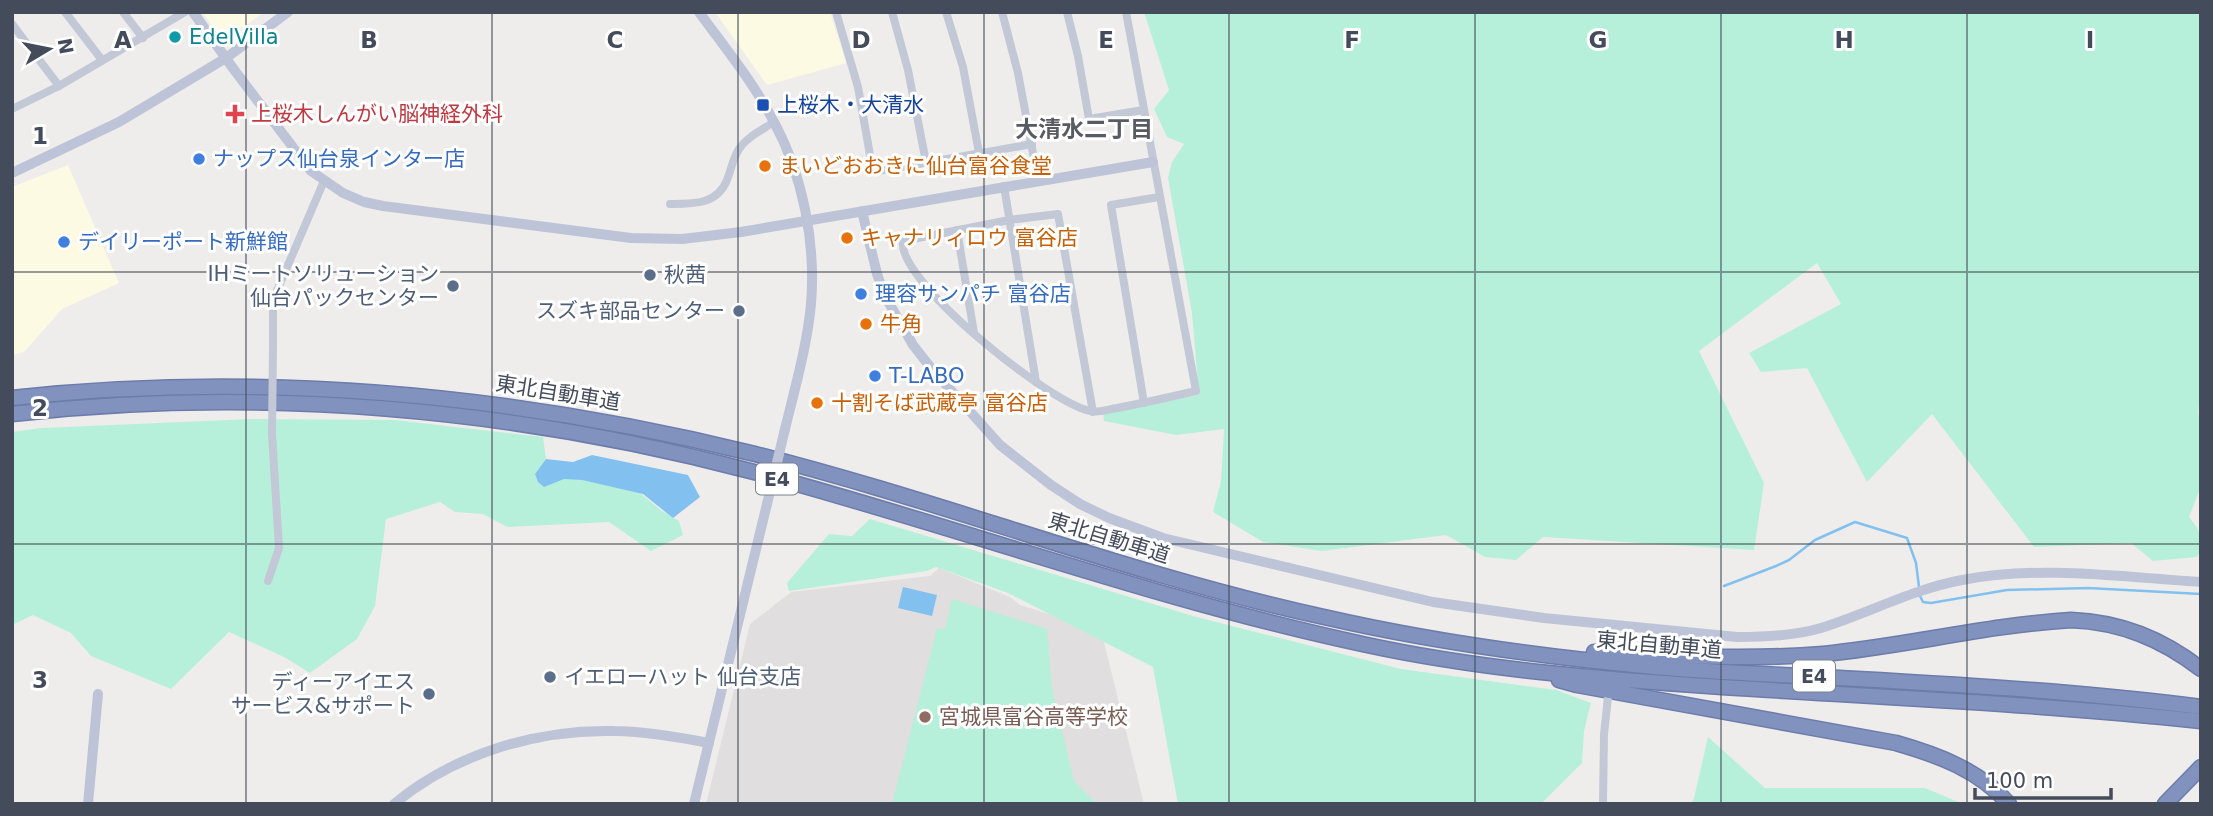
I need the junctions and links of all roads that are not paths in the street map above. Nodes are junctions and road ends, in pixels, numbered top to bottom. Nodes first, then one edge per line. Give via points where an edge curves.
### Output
1 (65, 12) edge
2 (123, 12) edge
3 (185, 12) edge
4 (193, 12) edge
5 (288, 12) edge
6 (699, 12) edge
7 (836, 12) edge
8 (892, 12) edge
9 (946, 12) edge
10 (1067, 12) edge
11 (1126, 12) edge
12 (1004, 13) edge
13 (12, 24) edge
14 (143, 38) junction
15 (226, 58) junction
16 (102, 60) junction
17 (59, 86) junction
18 (12, 108) edge
19 (1143, 110) junction
20 (774, 122) junction
21 (1032, 144) junction
22 (979, 153) junction
23 (926, 162) junction
24 (1153, 162) junction
25 (12, 173) edge
26 (1038, 180) junction
27 (324, 181) junction
28 (1004, 186) junction
29 (1159, 197) junction
30 (670, 204) dead end
31 (862, 211) junction
32 (1009, 220) junction
33 (806, 221) junction
34 (957, 230) junction
35 (974, 333) junction
36 (1036, 382) junction
37 (12, 398) edge
38 (1144, 403) junction
39 (1093, 412) junction
40 (12, 414) edge
41 (268, 581) dead end
42 (2201, 582) edge
43 (1616, 626) junction
44 (1428, 638) junction
45 (1613, 643) dead end
46 (1524, 670) junction
47 (2201, 670) edge
48 (98, 694) dead end
49 (1608, 696) dead end
50 (2201, 706) edge
51 (2201, 721) edge
52 (709, 743) junction
53 (2201, 767) edge
54 (88, 804) edge
55 (394, 804) edge
56 (694, 804) edge
57 (1603, 804) edge
58 (2009, 804) edge
59 (2165, 804) edge

1 - 16 street
2 - 14 street
3 - 14 street
4 - 15 street
5 - 15 street
6 - 20 street
7 - 23 street via 858,87 873,172
8 - 23 street
9 - 22 street via 963,67
10 - 19 street via 1089,119
11 - 19 street
12 - 21 street
13 - 17 street
14 - 16 street
15 - 25 street via 119,121
15 - 27 street via 302,160
16 - 17 street
17 - 18 street
19 - 24 street
20 - 30 street via 740,148 718,195 706,202
20 - 33 street via 790,156
21 - 22 street
21 - 26 street
22 - 23 street
24 - 26 street
24 - 29 street
26 - 28 street
27 - 33 street via 343,193 383,206 631,238 701,237
27 - 41 street, bridge via 273,300 272,434 279,548
28 - 31 street
28 - 32 street
29 - 38 street via 1111,205
29 - 38 street via 1196,391
31 - 33 street
31 - 43 street via 885,296 913,345 994,440 1080,504 1163,538 1394,593
32 - 34 street
32 - 36 street
32 - 39 street via 1058,214
33 - 52 street, bridge via 812,277 801,365
34 - 35 street
34 - 35 street via 903,241 902,247 928,289
35 - 36 street
36 - 39 street
37 - 44 highway, 東北自動車道 / E4 via 130,387 309,387 393,392 569,414 759,455 1215,591
38 - 39 street
40 - 46 highway, 東北自動車道 / E4 via 157,403 308,404 476,417 563,430 753,472 1307,632 1428,657
42 - 43 street via 2030,573 1962,580 1919,591 1820,629 1766,637
43 - 45 street
44 - 47 highway via 1648,655 1779,657 2071,620 2136,632 2159,641
44 - 50 highway, 東北自動車道 / E4 via 1648,667 1996,687
46 - 51 highway, 東北自動車道 / E4
46 - 58 highway via 1577,685 1896,743 1958,765
48 - 54 street
49 - 57 street
52 - 55 street via 616,731 551,735 481,754 445,770
52 - 56 street
53 - 59 highway

